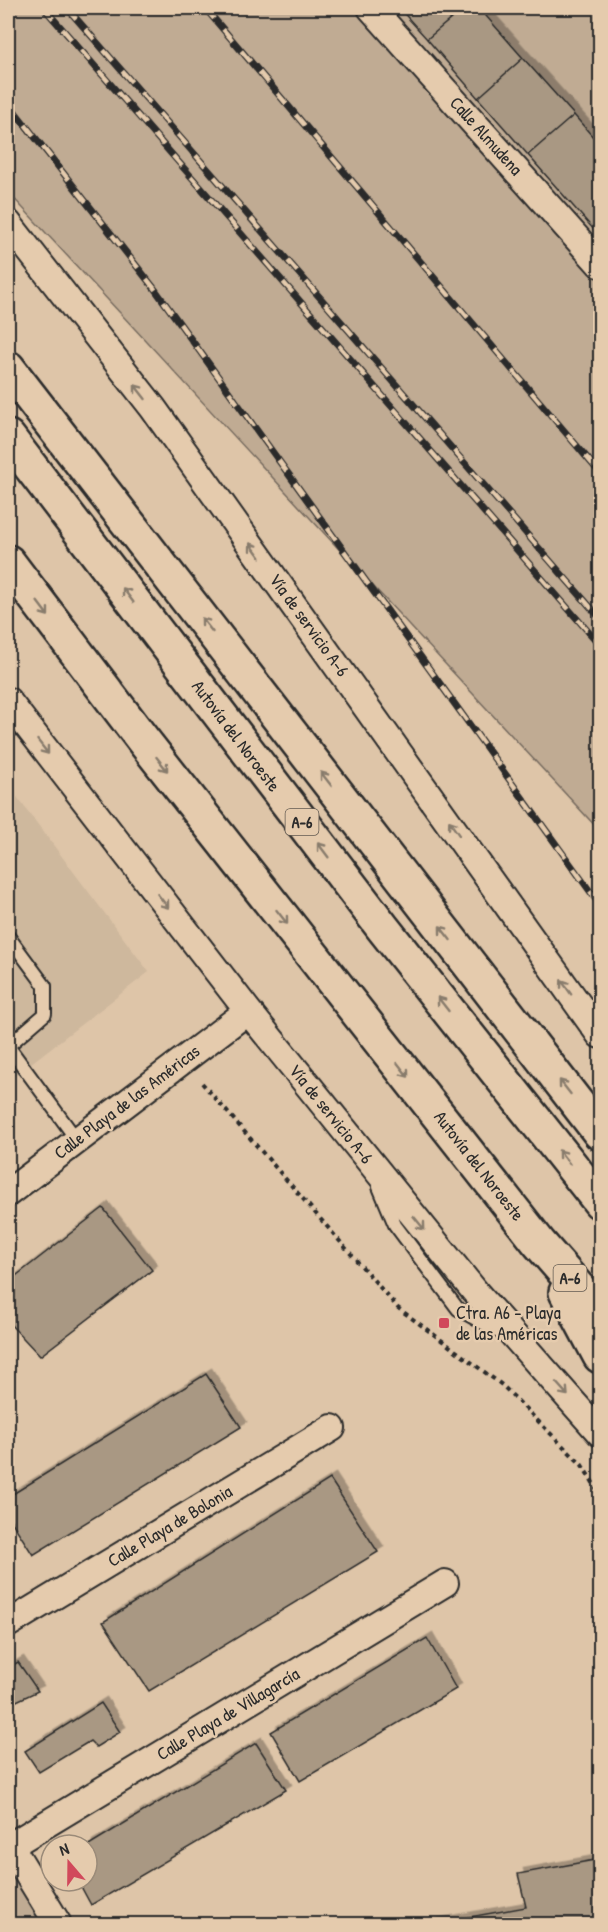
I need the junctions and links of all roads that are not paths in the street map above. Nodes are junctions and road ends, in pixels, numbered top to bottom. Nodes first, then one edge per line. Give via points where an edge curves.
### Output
1 (371, 8) edge
2 (8, 223) edge
3 (598, 257) edge
4 (8, 368) edge
5 (8, 437) edge
6 (8, 562) edge
7 (8, 700) edge
8 (8, 936) edge
9 (248, 1011) junction
10 (600, 1035) edge
11 (8, 1046) edge
12 (600, 1133) edge
13 (77, 1140) junction
14 (8, 1193) edge
15 (600, 1202) edge
16 (539, 1243) junction
17 (600, 1312) edge
18 (600, 1356) edge
19 (332, 1428) dead end
20 (600, 1433) edge
21 (446, 1583) dead end
22 (8, 1624) edge
23 (9, 1844) edge
24 (58, 1924) edge

1 - 3 street, Calle Almudena
10 -> 2 street, Vía de servicio A-6 via 153,408
12 -> 4 highway
15 -> 5 highway, Autovía del Noroeste / A-6 via 383,928
6 -> 16 highway, Autovía del Noroeste / A-6
7 -> 9 street, Vía de servicio A-6
8 - 11 lane via 45,986 45,1014
9 - 13 street, Calle Playa de las Américas
9 -> 20 street, Vía de servicio A-6 via 477,1294
11 - 13 lane
13 - 14 street, Calle Playa de las Américas
16 - 17 highway, Autovía del Noroeste / A-6
16 - 18 highway
19 - 22 street, Calle Playa de Bolonia
21 - 23 street, Calle Playa de Villagarcía
23 - 24 street

